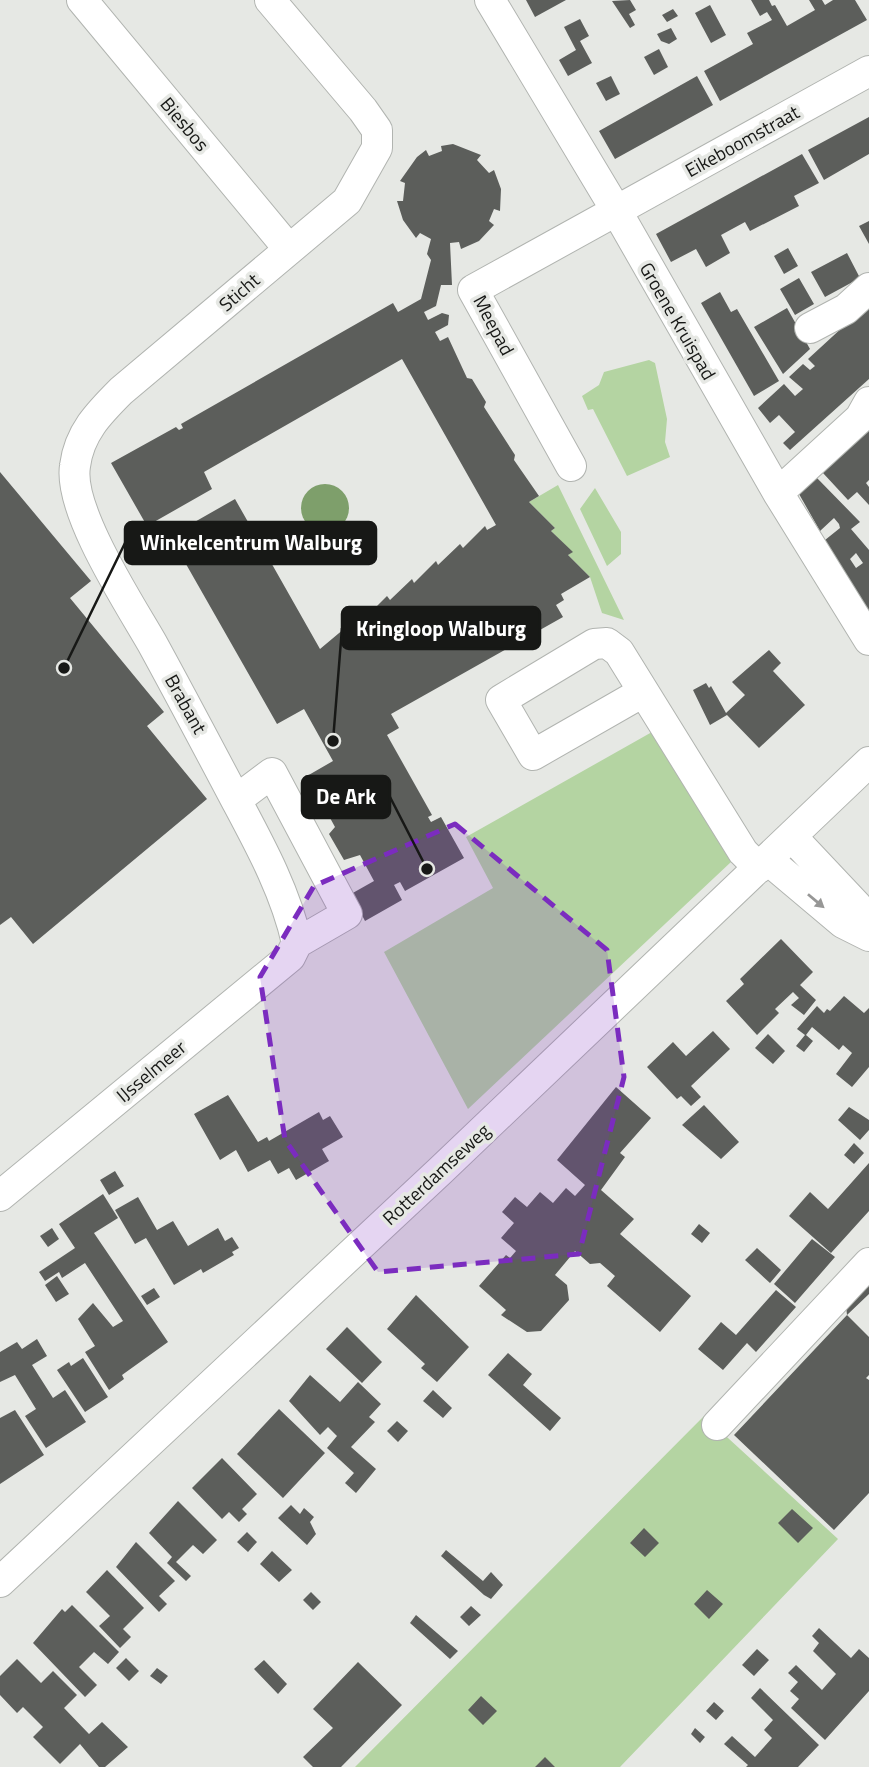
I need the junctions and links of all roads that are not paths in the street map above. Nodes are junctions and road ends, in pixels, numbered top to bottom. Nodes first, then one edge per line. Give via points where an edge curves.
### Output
1 (82, 0) edge
2 (270, 0) edge
3 (490, 0) edge
4 (869, 71) edge
5 (616, 210) junction
6 (288, 248) junction
7 (869, 288) edge
8 (810, 328) dead end
9 (869, 402) edge
10 (74, 466) joint
11 (571, 466) dead end
12 (778, 494) junction
13 (869, 640) edge
14 (643, 692) junction
15 (869, 762) edge
16 (236, 800) junction
17 (792, 837) junction
18 (764, 864) junction
19 (869, 927) edge
20 (869, 936) edge
21 (297, 943) junction
22 (0, 1196) edge
23 (869, 1263) edge
24 (717, 1425) dead end
25 (0, 1582) edge

1 - 6 street, Biesbos
2 - 6 street, Sticht via 377,130 377,148 346,201
3 - 5 street, Groene Kruispad
4 - 5 street, Eikeboomstraat
5 - 11 street, Meepad via 473,290
5 - 12 street, Groene Kruispad
6 - 10 street, Sticht via 89,423
7 - 8 street via 846,309
9 - 12 street via 860,418
10 - 16 street, Brabant via 78,504
12 - 13 street, Groene Kruispad
14 - 14 street via 619,652 607,643 594,644 501,700 533,755
14 - 18 street via 743,852
15 - 17 street, Rotterdamseweg
16 - 21 street, Brabant via 291,916
16 - 21 street via 272,773 347,914
17 - 18 street, Rotterdamseweg
17 - 19 street via 857,906
18 -> 20 street via 843,923
18 - 25 street, Rotterdamseweg
21 - 22 street, IJsselmeer via 290,957
23 - 24 street

